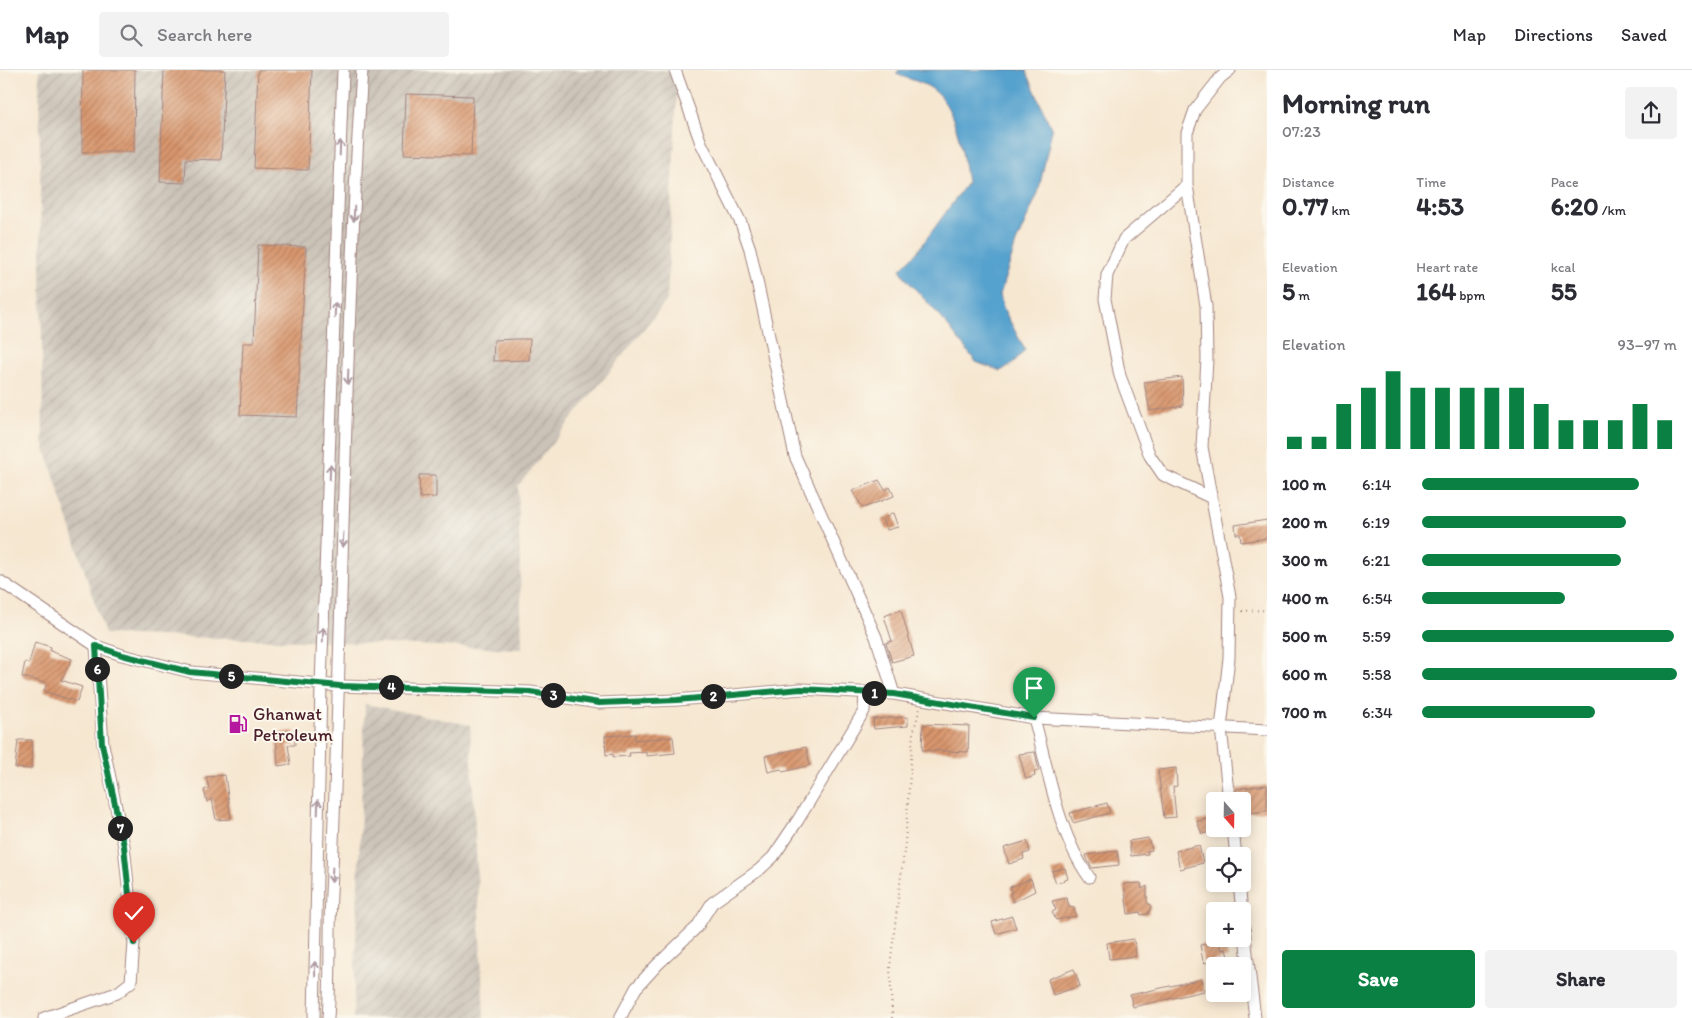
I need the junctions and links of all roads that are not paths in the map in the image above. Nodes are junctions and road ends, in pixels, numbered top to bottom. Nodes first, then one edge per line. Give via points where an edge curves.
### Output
1 (344, 70) edge
2 (362, 70) edge
3 (676, 70) edge
4 (1230, 70) edge
5 (1187, 185) junction
6 (1212, 498) junction
7 (0, 581) edge
8 (96, 646) junction
9 (321, 684) junction
10 (340, 686) junction
11 (865, 692) junction
12 (894, 694) junction
13 (1034, 718) junction
14 (1220, 728) junction
15 (1267, 730) edge
16 (1228, 792) edge
17 (1089, 877) dead end
18 (1246, 947) edge
19 (44, 1018) edge
20 (314, 1018) edge
21 (328, 1018) edge
22 (620, 1018) edge
23 (1255, 1018) edge

9 -> 1 street
2 -> 10 street via 346,404
3 - 12 street via 701,143 750,249 795,456 876,637
4 - 5 street via 1195,110 1187,133
5 - 6 street via 1206,306 1207,359 1202,447
5 - 6 street via 1124,239 1107,275 1105,299 1120,376 1150,456 1163,475
6 - 14 street via 1230,597 1229,658
7 - 8 street
8 - 9 street via 190,672
8 - 19 street via 102,744 124,846 134,943 131,982 117,993
9 - 10 street
20 -> 9 street
10 - 11 street via 530,692 599,703 801,689
10 -> 21 street
11 - 12 street
11 - 22 street via 864,710 773,857 712,903 696,927 636,988
12 - 13 street
13 - 14 street
13 - 17 street via 1062,821 1076,858
14 - 15 street
14 - 16 street
18 - 23 street

